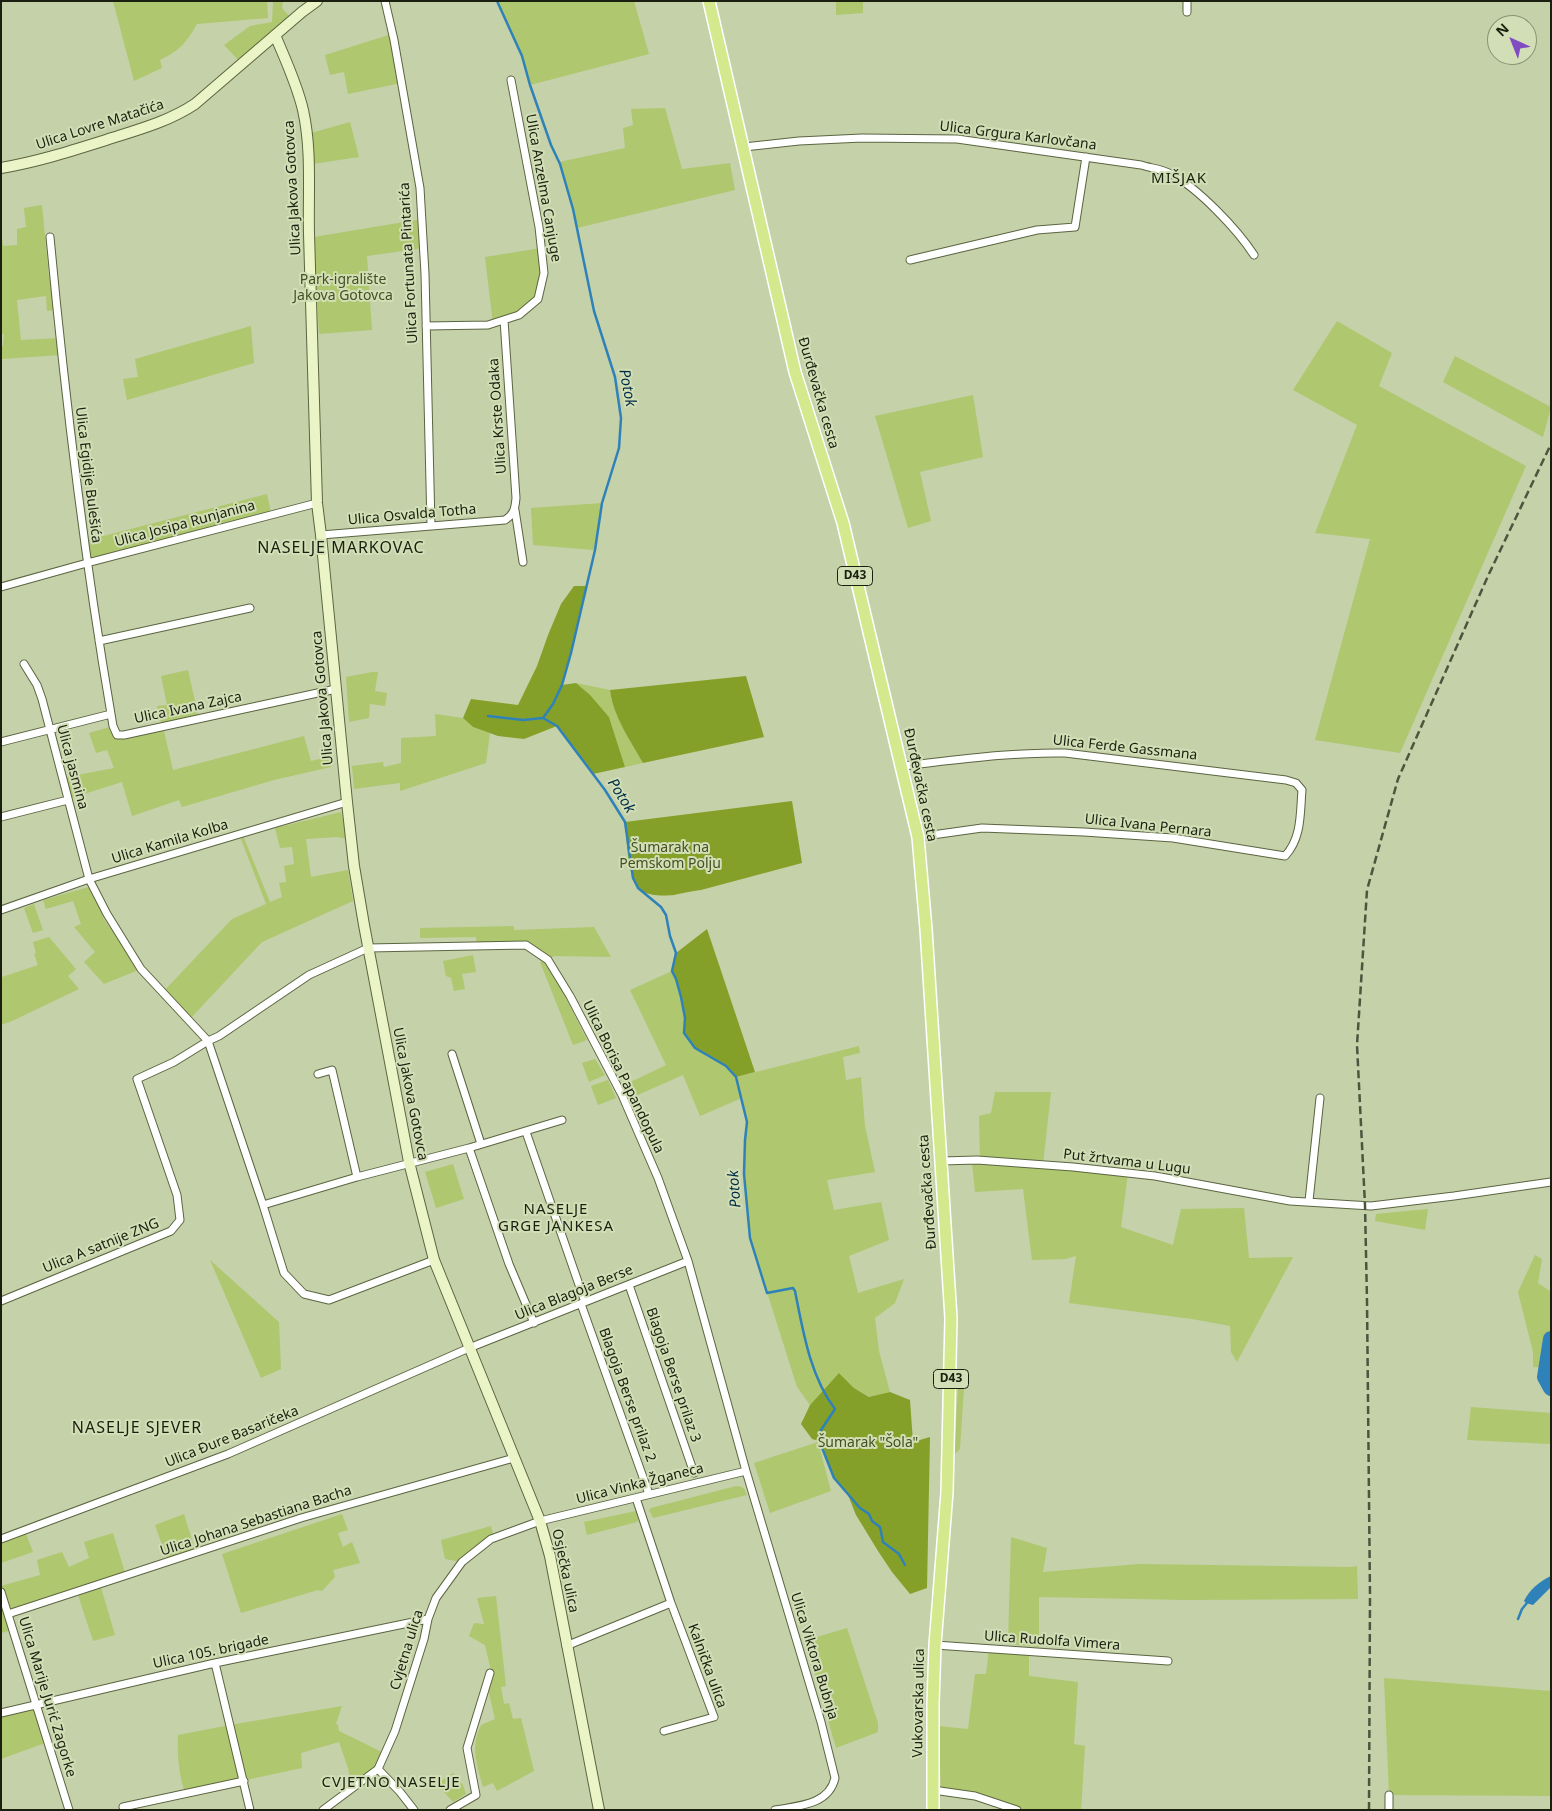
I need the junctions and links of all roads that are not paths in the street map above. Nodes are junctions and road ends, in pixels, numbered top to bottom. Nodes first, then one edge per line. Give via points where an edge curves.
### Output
1 (317, 1) edge
2 (385, 1) edge
3 (709, 1) edge
4 (1187, 1) edge
5 (1187, 12) dead end
6 (274, 35) junction
7 (511, 80) dead end
8 (744, 147) junction
9 (1086, 157) junction
10 (1, 168) edge
11 (50, 237) dead end
12 (1254, 255) dead end
13 (910, 260) dead end
14 (504, 320) junction
15 (426, 326) junction
16 (317, 503) junction
17 (515, 510) junction
18 (431, 526) junction
19 (321, 535) junction
20 (523, 562) dead end
21 (87, 563) junction
22 (1, 587) edge
23 (250, 608) dead end
24 (99, 641) junction
25 (24, 664) dead end
26 (336, 690) junction
27 (111, 714) junction
28 (49, 731) junction
29 (1, 742) edge
30 (902, 766) junction
31 (1286, 780) joint
32 (68, 800) junction
33 (346, 802) junction
34 (1, 817) edge
35 (918, 837) junction
36 (89, 880) junction
37 (1, 910) edge
38 (368, 948) junction
39 (208, 1041) junction
40 (452, 1054) dead end
41 (318, 1074) dead end
42 (1320, 1098) dead end
43 (562, 1120) dead end
44 (526, 1132) junction
45 (481, 1144) junction
46 (469, 1148) junction
47 (941, 1161) junction
48 (409, 1162) junction
49 (357, 1177) junction
50 (1551, 1182) edge
51 (1309, 1201) junction
52 (263, 1205) junction
53 (434, 1260) junction
54 (688, 1261) junction
55 (629, 1285) junction
56 (1, 1301) edge
57 (583, 1303) junction
58 (534, 1322) junction
59 (470, 1348) junction
60 (514, 1458) junction
61 (746, 1471) junction
62 (694, 1473) dead end
63 (649, 1494) junction
64 (636, 1498) junction
65 (540, 1521) junction
66 (1, 1539) edge
67 (1, 1592) edge
68 (938, 1597) joint
69 (671, 1603) junction
70 (8, 1614) junction
71 (428, 1620) junction
72 (935, 1645) junction
73 (566, 1646) junction
74 (1168, 1661) dead end
75 (216, 1663) junction
76 (490, 1673) dead end
77 (36, 1705) junction
78 (1, 1713) edge
79 (664, 1731) dead end
80 (378, 1769) junction
81 (244, 1781) junction
82 (933, 1790) junction
83 (1389, 1795) dead end
84 (123, 1807) dead end
85 (69, 1810) edge
86 (250, 1810) edge
87 (323, 1810) edge
88 (414, 1810) edge
89 (450, 1810) edge
90 (599, 1810) edge
91 (775, 1810) edge
92 (933, 1810) edge
93 (1017, 1810) edge
94 (1389, 1810) edge

1 - 6 street, Ulica Lovre Matačića
2 - 15 street, Ulica Fortunata Pintarića via 420,188
3 - 8 main road, Đurđevačka cesta / D43
4 - 5 street
6 - 10 street, Ulica Lovre Matačića via 180,114 57,155
6 - 16 street, Ulica Jakova Gotovca via 292,76 306,127
7 - 14 street, Ulica Anzelma Canjuge via 544,273 538,299 519,316
8 - 9 street, Ulica Grgura Karlovčana via 817,140 957,138
8 - 30 main road, Đurđevačka cesta / D43 via 795,372 843,523
9 - 12 street, Ulica Grgura Karlovčana via 1170,173 1193,189 1220,215
9 - 13 street via 1075,228 1037,230
11 - 21 street, Ulica Egidije Bulešića via 64,387
14 - 15 street via 488,325
14 - 17 street, Ulica Krste Odaka
15 - 18 street, Ulica Fortunata Pintarića
16 - 19 street, Ulica Jakova Gotovca
16 - 21 street, Ulica Josipa Runjanina
17 - 18 street, Ulica Osvalda Totha via 505,520
17 - 20 street, Ulica Krste Odaka
18 - 19 street, Ulica Osvalda Totha
19 - 26 street, Ulica Jakova Gotovca
21 - 22 street, Ulica Josipa Runjanina
21 - 24 street, Ulica Egidije Bulešića
23 - 24 street
24 - 27 street, Ulica Egidije Bulešića
25 - 28 street, Ulica jasmina via 37,685
26 - 27 street, Ulica Ivana Zajca via 124,735 117,734
26 - 33 street, Ulica Jakova Gotovca
27 - 28 street
28 - 29 street
28 - 32 street, Ulica jasmina
30 - 31 street, Ulica Ferde Gassmana via 1036,752 1065,753
30 - 35 main road, Đurđevačka cesta / D43
31 - 35 street, Ulica Ivana Pernara via 1296,783 1302,790 1298,836 1285,856 1173,838 1084,832 982,828
32 - 34 street
32 - 36 street, Ulica jasmina
33 - 36 street, Ulica Kamila Kolba
33 - 38 street, Ulica Jakova Gotovca
35 - 47 main road, Đurđevačka cesta / D43
36 - 37 street, Ulica Kamila Kolba
36 - 39 street, Ulica jasmina via 141,969
38 - 39 street via 309,975
38 - 48 street, Ulica Jakova Gotovca
38 - 54 street, Ulica Borisa Papandopula via 526,945 548,960 622,1096 656,1171
39 - 52 street
39 - 56 street, Ulica A satnije ZNG via 137,1079 177,1195 180,1220 171,1231
40 - 45 street
41 - 49 street via 332,1070
42 - 51 street
43 - 44 street
44 - 45 street
44 - 57 street, Blagoja Berse prilaz 2
45 - 46 street
46 - 48 street
46 - 58 street via 509,1264
47 - 51 street, Put žrtvama u Lugu via 977,1160 1146,1175 1290,1201
47 - 68 main road, Đurđevačka cesta / D43 via 951,1366 947,1492
48 - 49 street
48 - 53 street, Ulica Jakova Gotovca
49 - 52 street
50 - 51 street, Put žrtvama u Lugu via 1371,1206
52 - 53 street via 284,1273 304,1294 329,1300
53 - 59 street, Ulica Jakova Gotovca
54 - 55 street, Ulica Blagoja Berse
54 - 61 street, Ulica Borisa Papandopula
55 - 57 street, Ulica Blagoja Berse
55 - 62 street, Blagoja Berse prilaz 3
57 - 58 street, Ulica Blagoja Berse
57 - 63 street, Blagoja Berse prilaz 2
58 - 59 street, Ulica Blagoja Berse
59 - 60 street, Osječka ulica
59 - 66 street, Ulica Đure Basaričeka via 228,1454
60 - 65 street, Osječka ulica
60 - 70 street, Ulica Johana Sebastiana Bacha via 301,1518
61 - 63 street, Ulica Vinka Žganeca
61 - 91 street, Ulica Viktora Bubnja via 822,1722 835,1778 825,1797
63 - 64 street, Ulica Vinka Žganeca
64 - 65 street, Ulica Vinka Žganeca
64 - 69 street, Kalnička ulica
65 - 71 street, Cvjetna ulica via 491,1539 462,1562 436,1598
65 - 73 street, Osječka ulica via 550,1556
67 - 70 street, Ulica Marije Jurić Zagorke
68 - 72 main road, Vukovarska ulica / D43
69 - 73 street
69 - 79 street, Kalnička ulica via 714,1717
70 - 77 street, Ulica Marije Jurić Zagorke
71 - 75 street, Ulica 105. brigade
71 - 80 street, Cvjetna ulica via 395,1731
72 - 74 street, Ulica Rudolfa Vimera
72 - 82 main road, Vukovarska ulica / D43
73 - 90 street, Osječka ulica
75 - 77 street, Ulica 105. brigade
75 - 81 street
76 - 89 street via 467,1748 476,1795
77 - 78 street, Ulica 105. brigade
77 - 85 street, Ulica Marije Jurić Zagorke
80 - 87 street, Cvjetna ulica
80 - 88 street
81 - 84 street
81 - 86 street
82 - 92 main road, Vukovarska ulica / D43
82 - 93 street via 975,1796
83 - 94 street

